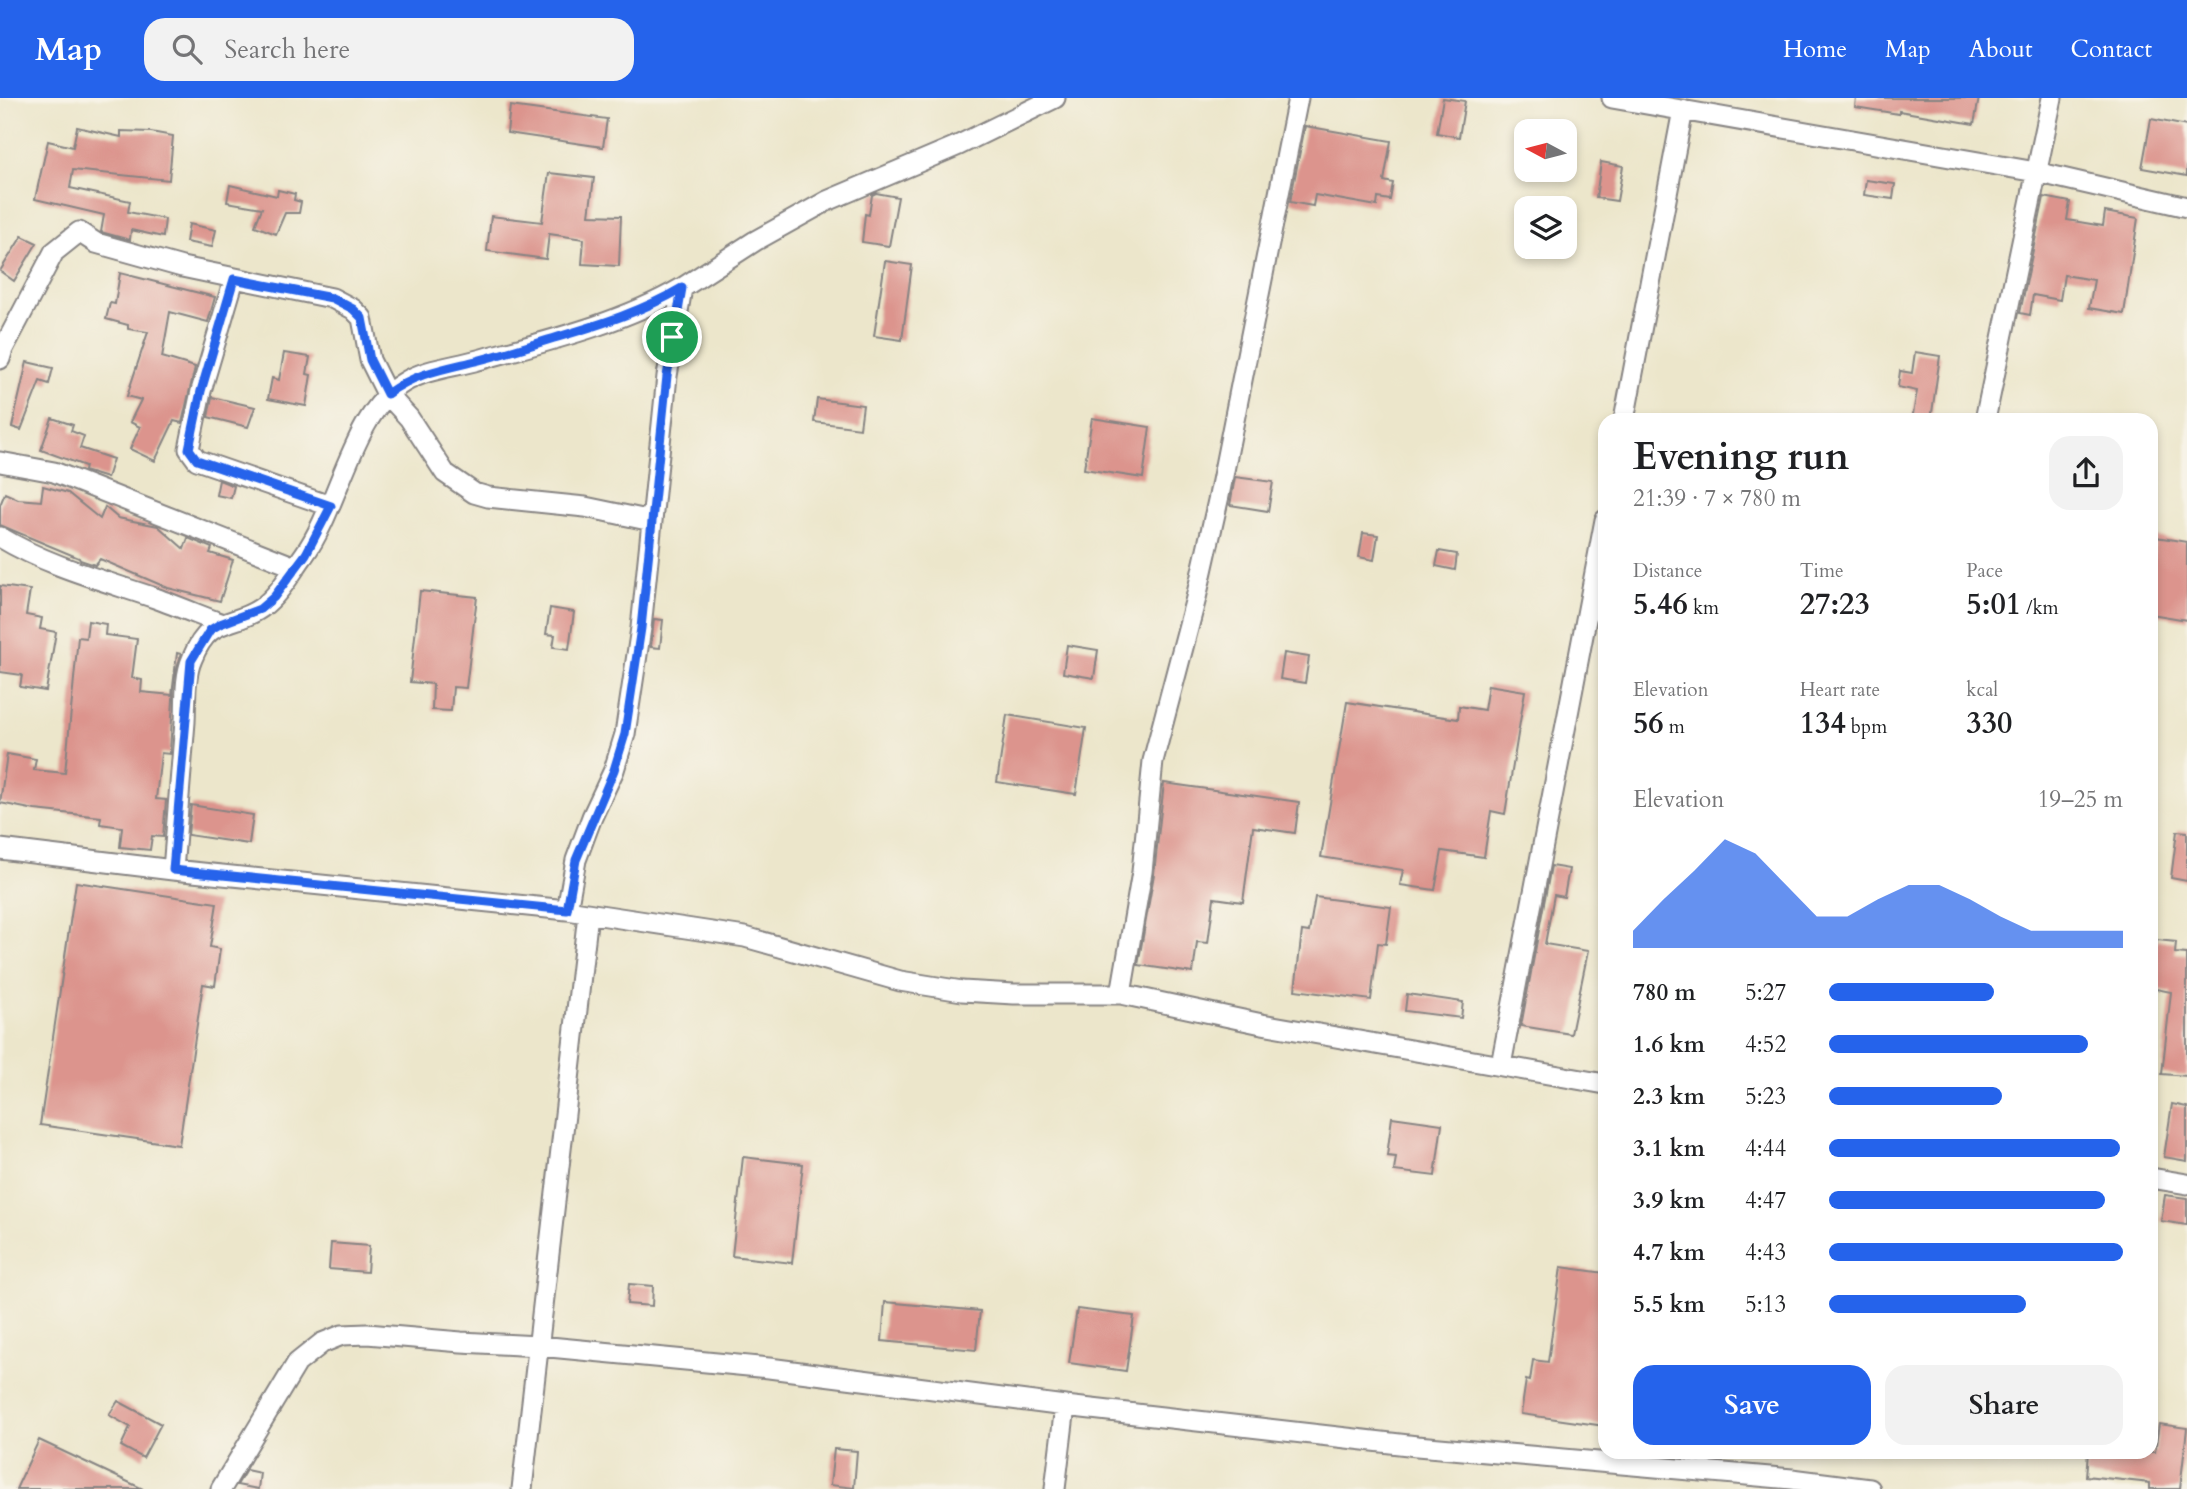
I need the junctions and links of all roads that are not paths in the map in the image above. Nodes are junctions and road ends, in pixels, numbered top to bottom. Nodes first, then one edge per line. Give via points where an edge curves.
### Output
1 (1055, 98) edge
2 (1297, 98) edge
3 (1612, 98) edge
4 (2052, 98) edge
5 (1683, 110) junction
6 (2036, 172) junction
7 (2187, 206) edge
8 (234, 279) junction
9 (682, 288) junction
10 (0, 359) edge
11 (387, 394) junction
12 (1625, 413) edge
13 (1986, 413) edge
14 (0, 462) edge
15 (331, 506) junction
16 (652, 520) junction
17 (0, 537) edge
18 (1598, 556) edge
19 (295, 567) junction
20 (220, 624) junction
21 (0, 849) edge
22 (173, 870) junction
23 (567, 910) junction
24 (587, 914) junction
25 (1121, 994) junction
26 (1500, 1065) junction
27 (1598, 1083) edge
28 (2158, 1179) edge
29 (2187, 1184) edge
30 (539, 1346) junction
31 (1065, 1406) junction
32 (1792, 1484) edge
33 (221, 1489) edge
34 (523, 1489) edge
35 (1055, 1489) edge
36 (1870, 1489) edge

1 - 9 street via 827,201
2 - 25 street via 1219,496 1153,761 1142,872
3 - 5 street
4 - 6 street
5 - 6 street
5 - 12 street
6 - 7 street
6 - 13 street
8 - 10 street via 96,243 79,232 54,252
8 - 11 street via 332,298 353,309 362,318 370,360
8 - 15 street via 189,449 197,460
9 - 11 street via 626,316 440,368 405,381
9 - 16 street via 667,376
11 - 15 street via 352,454
11 - 16 street via 410,418 445,473 474,493
14 - 19 street via 54,472
15 - 19 street
16 - 23 street via 625,734 576,860
17 - 20 street via 66,569
18 - 26 street
19 - 20 street via 260,609
20 - 22 street via 210,630 191,661
21 - 22 street
22 - 23 street
23 - 24 street
24 - 25 street via 745,937 900,981 962,991
24 - 30 street
25 - 26 street via 1262,1024
26 - 27 street
28 - 29 street
30 - 31 street via 769,1368
30 - 33 street via 367,1334 342,1335 322,1343 297,1363
30 - 34 street
31 - 32 street
31 - 35 street
32 - 36 street

